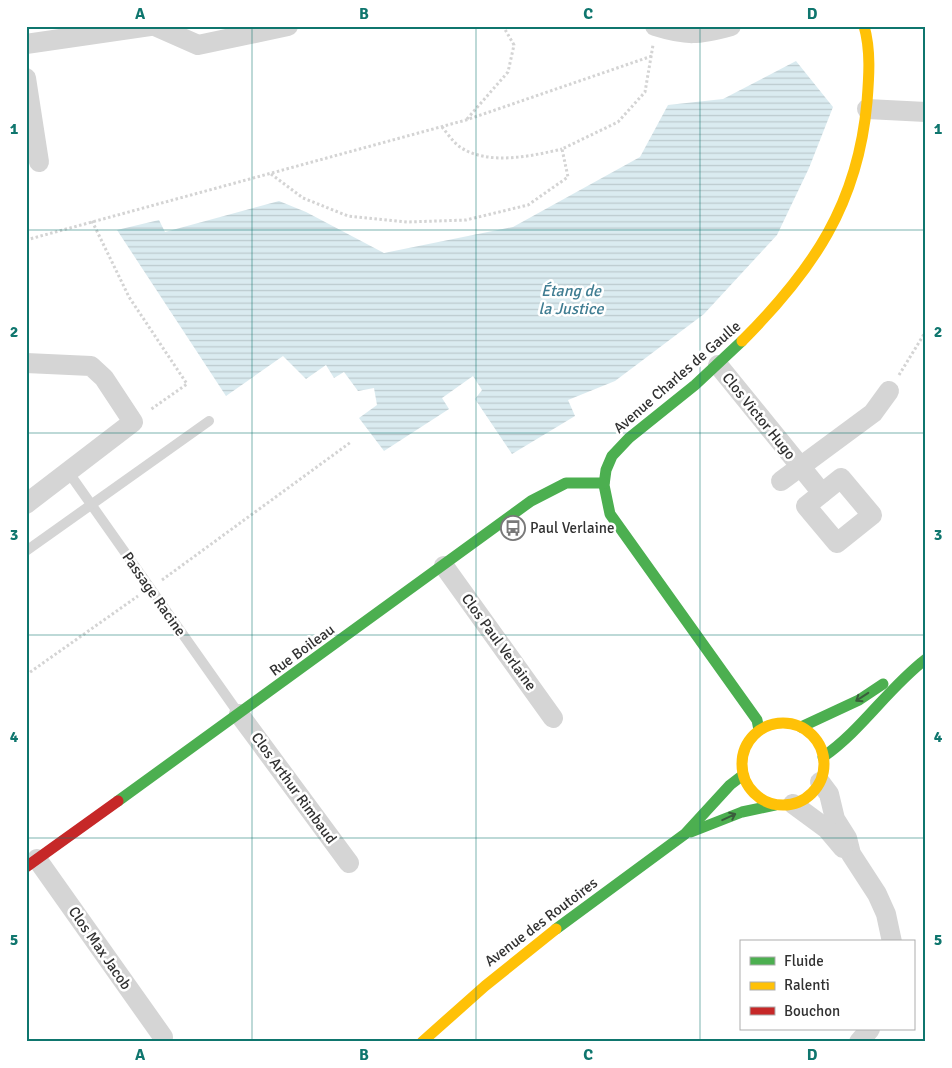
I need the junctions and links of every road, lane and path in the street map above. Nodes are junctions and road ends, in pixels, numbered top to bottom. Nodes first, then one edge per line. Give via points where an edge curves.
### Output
1 (150, 26) edge
2 (155, 26) edge
3 (288, 26) edge
4 (503, 26) edge
5 (655, 26) edge
6 (731, 26) edge
7 (864, 26) edge
8 (26, 44) edge
9 (652, 56) junction
10 (26, 78) edge
11 (867, 108) junction
12 (926, 112) edge
13 (466, 120) junction
14 (442, 127) junction
15 (562, 150) junction
16 (39, 162) dead end
17 (271, 174) junction
18 (92, 221) junction
19 (26, 240) edge
20 (926, 331) edge
21 (26, 363) edge
22 (718, 365) junction
23 (889, 391) joint
24 (209, 421) dead end
25 (133, 422) junction
26 (351, 442) dead end
27 (800, 467) junction
28 (69, 473) junction
29 (781, 481) dead end
30 (604, 483) junction
31 (822, 493) dead end
32 (26, 504) edge
33 (92, 505) junction
34 (26, 551) edge
35 (444, 566) junction
36 (150, 588) junction
37 (926, 659) edge
38 (905, 674) junction
39 (26, 675) edge
40 (239, 714) junction
41 (553, 718) dead end
42 (801, 727) junction
43 (759, 730) junction
44 (823, 757) junction
45 (743, 775) junction
46 (820, 782) junction
47 (784, 805) junction
48 (685, 834) junction
49 (851, 854) junction
50 (32, 863) edge
51 (349, 863) dead end
52 (892, 940) edge
53 (869, 1030) edge
54 (162, 1037) dead end
55 (422, 1042) edge
56 (859, 1042) edge

1 - 8 street
2 - 3 street via 198,45
4 - 13 path via 514,46 508,72
5 - 6 street via 682,34 699,34
5 - 9 path
7 - 11 street, Avenue Charles de Gaulle
9 - 13 path
9 - 15 path via 645,92 618,122
10 - 16 street
11 - 12 street
11 - 22 street, Avenue Charles de Gaulle via 858,166 843,209 822,246 796,283
13 - 14 path
14 - 15 path via 460,147 479,155 518,158
14 - 17 path
15 - 17 path via 568,177 528,205 466,220 407,222 348,216 303,198
17 - 18 path
18 - 19 path
18 - 25 path via 129,297 187,384
20 - 23 path
21 - 25 street via 91,366 104,378
22 - 27 street, Clos Victor Hugo
22 - 30 street, Avenue Charles de Gaulle via 623,442 606,469
23 - 27 street, Clos Victor Hugo via 873,413
24 - 33 lane
25 - 28 street
26 - 36 path
27 - 29 street, Clos Victor Hugo
27 - 31 street, Clos Victor Hugo
28 - 32 street
28 - 33 lane, Passage Racine
30 - 35 street, Rue Boileau via 566,483 550,490
30 - 43 street, Avenue Charles de Gaulle via 604,502 610,514 757,720
33 - 34 lane
33 - 36 lane, Passage Racine
35 - 40 street, Rue Boileau
35 - 41 street, Clos Paul Verlaine
36 - 39 path
36 - 40 lane, Passage Racine
37 - 38 street
38 -> 42 street
38 - 44 street via 839,746
40 - 50 street, Rue Boileau
40 - 51 street, Clos Arthur Rimbaud
42 - 43 street via 780,723
42 - 44 street via 819,745
43 - 45 street via 744,750
44 - 46 street via 824,770
45 - 47 street via 755,795
45 - 48 street, Avenue des Routoires via 728,785
46 - 47 street, Avenue des Routoires via 804,800
46 - 49 street via 829,794
48 -> 47 street, Avenue des Routoires via 758,806
47 - 49 street via 826,829 838,845
48 - 55 street, Avenue des Routoires via 516,958
49 - 52 street via 877,894 886,914
50 - 54 street, Clos Max Jacob
53 - 56 street

